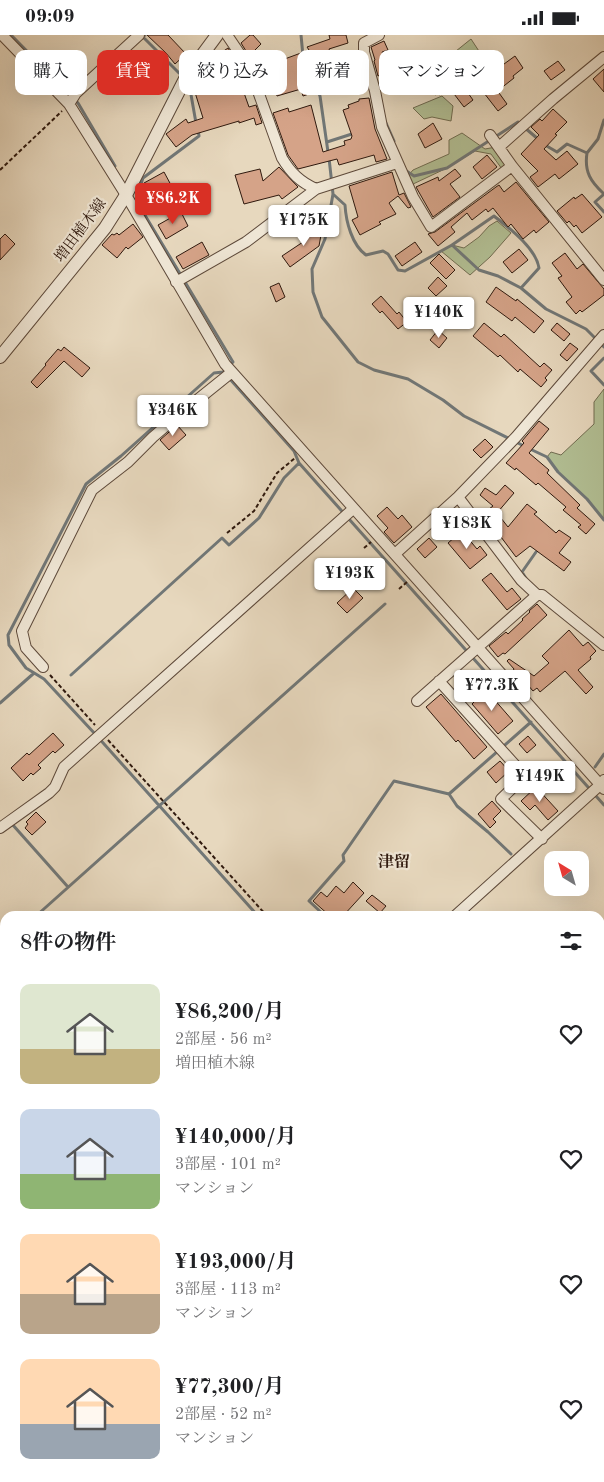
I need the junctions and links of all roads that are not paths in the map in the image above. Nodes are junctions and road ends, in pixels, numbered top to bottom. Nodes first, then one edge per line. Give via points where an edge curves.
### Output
1 (139, 35) edge
2 (217, 35) edge
3 (227, 35) edge
4 (379, 35) edge
5 (5, 37) edge
6 (604, 57) edge
7 (72, 100) junction
8 (397, 163) junction
9 (512, 166) junction
10 (316, 189) junction
11 (126, 195) junction
12 (180, 279) junction
13 (604, 280) edge
14 (600, 339) edge
15 (0, 357) edge
16 (228, 372) junction
17 (458, 497) junction
18 (353, 509) junction
19 (395, 555) junction
20 (540, 595) junction
21 (604, 645) edge
22 (476, 649) junction
23 (41, 665) dead end
24 (439, 681) junction
25 (417, 701) dead end
26 (600, 787) edge
27 (0, 828) edge
28 (542, 839) junction
29 (461, 911) edge

1 - 7 street
2 - 11 street, 増田植木線 via 186,77
3 - 10 street via 250,69 282,158 303,183
4 - 8 street via 360,40 381,124
5 - 7 street
6 - 9 street via 523,126 495,141
7 - 11 street
8 - 9 street via 431,227
8 - 10 street
9 - 13 street
10 - 12 street via 246,242
11 - 12 street
11 - 15 street, 増田植木線 via 105,228
12 - 16 street
14 - 17 street
16 - 18 street
16 - 23 street via 92,490 22,631 26,648
17 - 19 street
17 - 20 street via 521,580
18 - 19 street
18 - 27 street via 64,767 49,793
19 - 22 street
20 - 21 street
20 - 22 street
22 - 24 street
22 - 26 street
24 - 25 street
24 - 28 street via 526,776 501,799
26 - 28 street
28 - 29 street

